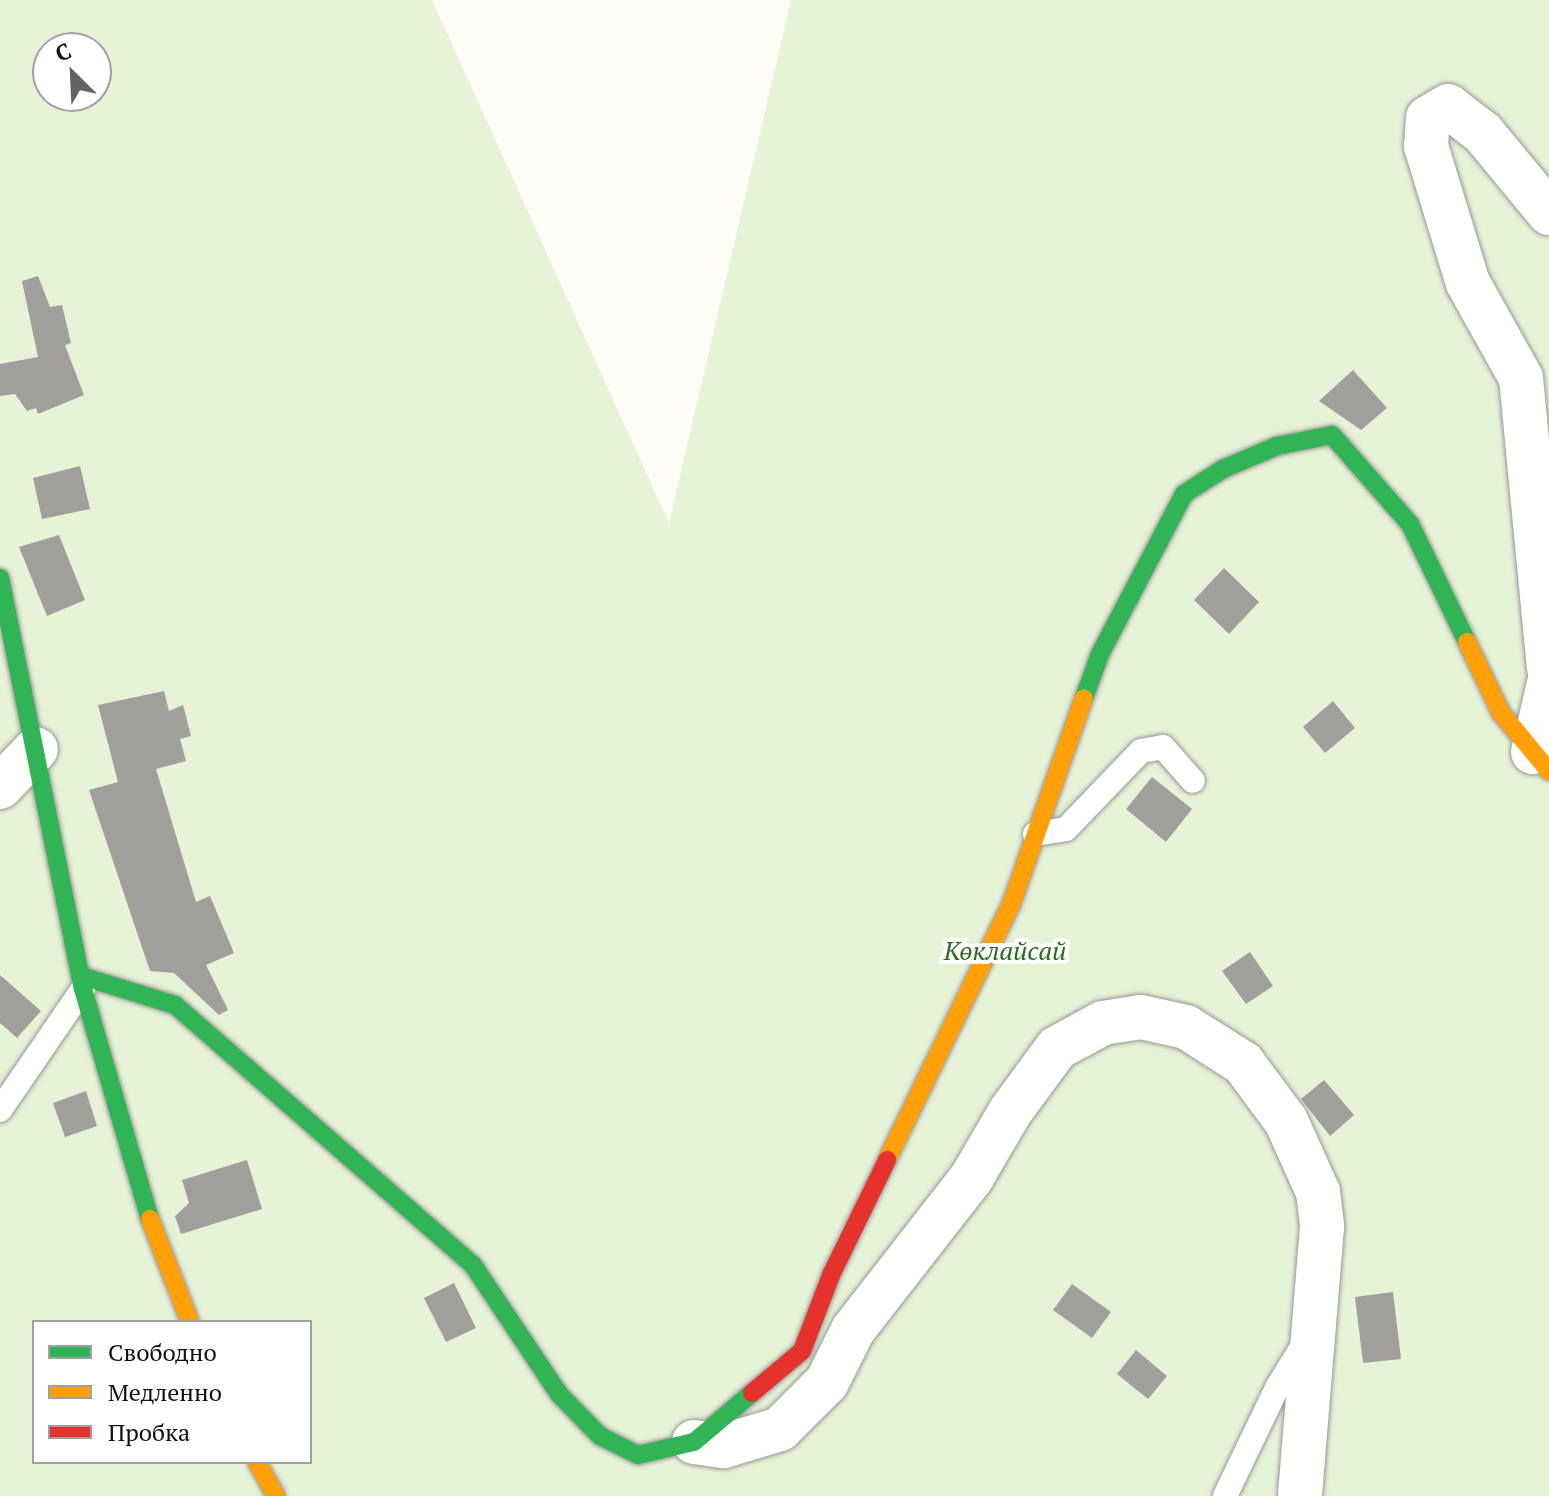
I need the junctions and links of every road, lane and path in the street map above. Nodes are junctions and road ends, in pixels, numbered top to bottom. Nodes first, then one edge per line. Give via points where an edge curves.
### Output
1 (1549, 213) edge
2 (0, 578) edge
3 (1549, 668) edge
4 (1549, 683) edge
5 (36, 749) junction
6 (1541, 762) edge
7 (1193, 781) dead end
8 (0, 787) edge
9 (1035, 834) junction
10 (82, 982) junction
11 (0, 1110) edge
12 (189, 1320) edge
13 (1313, 1329) junction
14 (694, 1442) junction
15 (258, 1464) edge
16 (276, 1496) edge
17 (1225, 1496) edge
18 (1300, 1496) edge

1 - 3 street via 1483,133 1448,106 1428,118 1426,146 1468,283 1521,378
2 - 5 street
4 - 6 street
5 - 8 street
5 - 10 street
6 - 9 street via 1501,713 1410,524 1332,435 1277,446 1223,469 1184,494 1100,654
7 - 9 lane via 1163,747 1141,751 1066,829
9 - 14 street via 1011,905 832,1273 802,1351
10 - 11 lane
10 - 12 street via 159,1249
10 - 14 street via 175,1005 473,1265 559,1394 600,1436 638,1455
13 - 14 street via 1322,1227 1318,1192 1286,1121 1243,1063 1186,1027 1141,1017 1103,1023 1057,1048 1010,1112 972,1177 853,1330 827,1382 780,1429 724,1446
13 - 17 lane via 1278,1386
13 - 18 street
15 - 16 street

